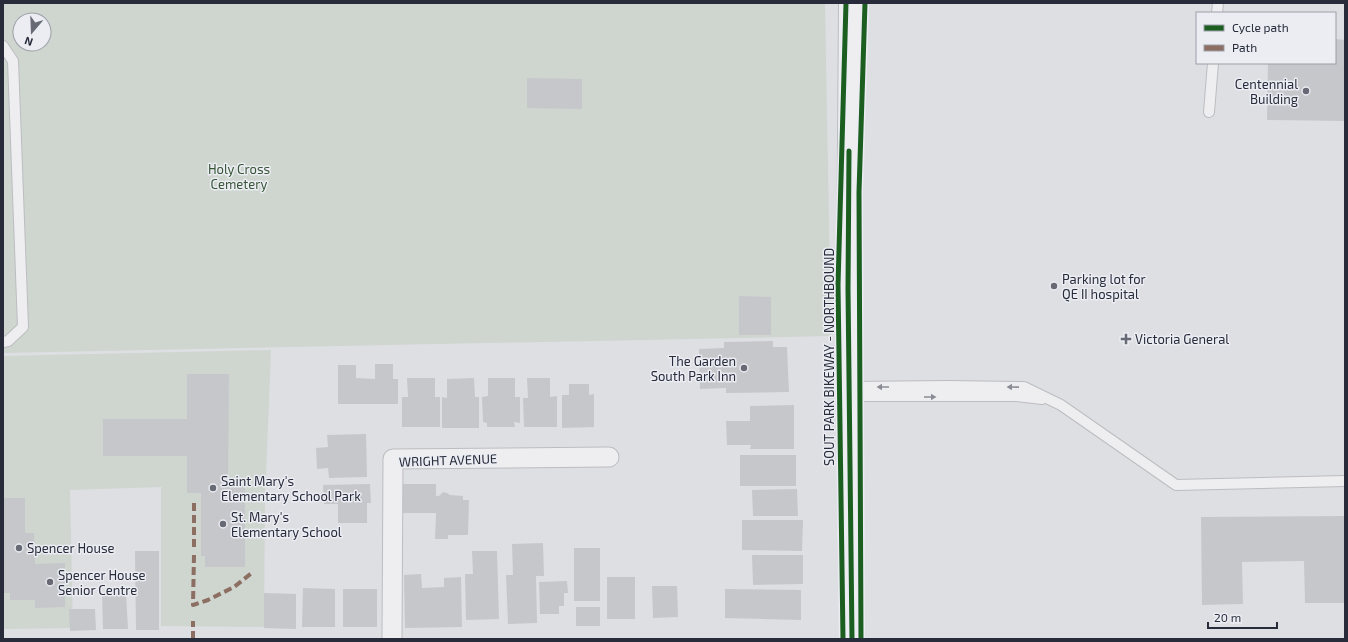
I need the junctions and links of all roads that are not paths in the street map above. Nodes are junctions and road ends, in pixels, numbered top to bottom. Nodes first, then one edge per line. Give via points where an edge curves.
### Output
1 (850, 3) edge
2 (3, 46) edge
3 (1213, 64) edge
4 (1209, 112) dead end
5 (3, 342) edge
6 (849, 392) junction
7 (609, 457) dead end
8 (1345, 481) edge
9 (392, 639) edge
10 (852, 639) edge

1 - 6 street
2 - 5 lane via 13,61 22,327 8,341
3 - 4 lane
6 - 8 lane via 948,386 1024,387 1061,405 1176,485
6 - 10 street
7 - 9 street, WRIGHT AVENUE via 393,460

